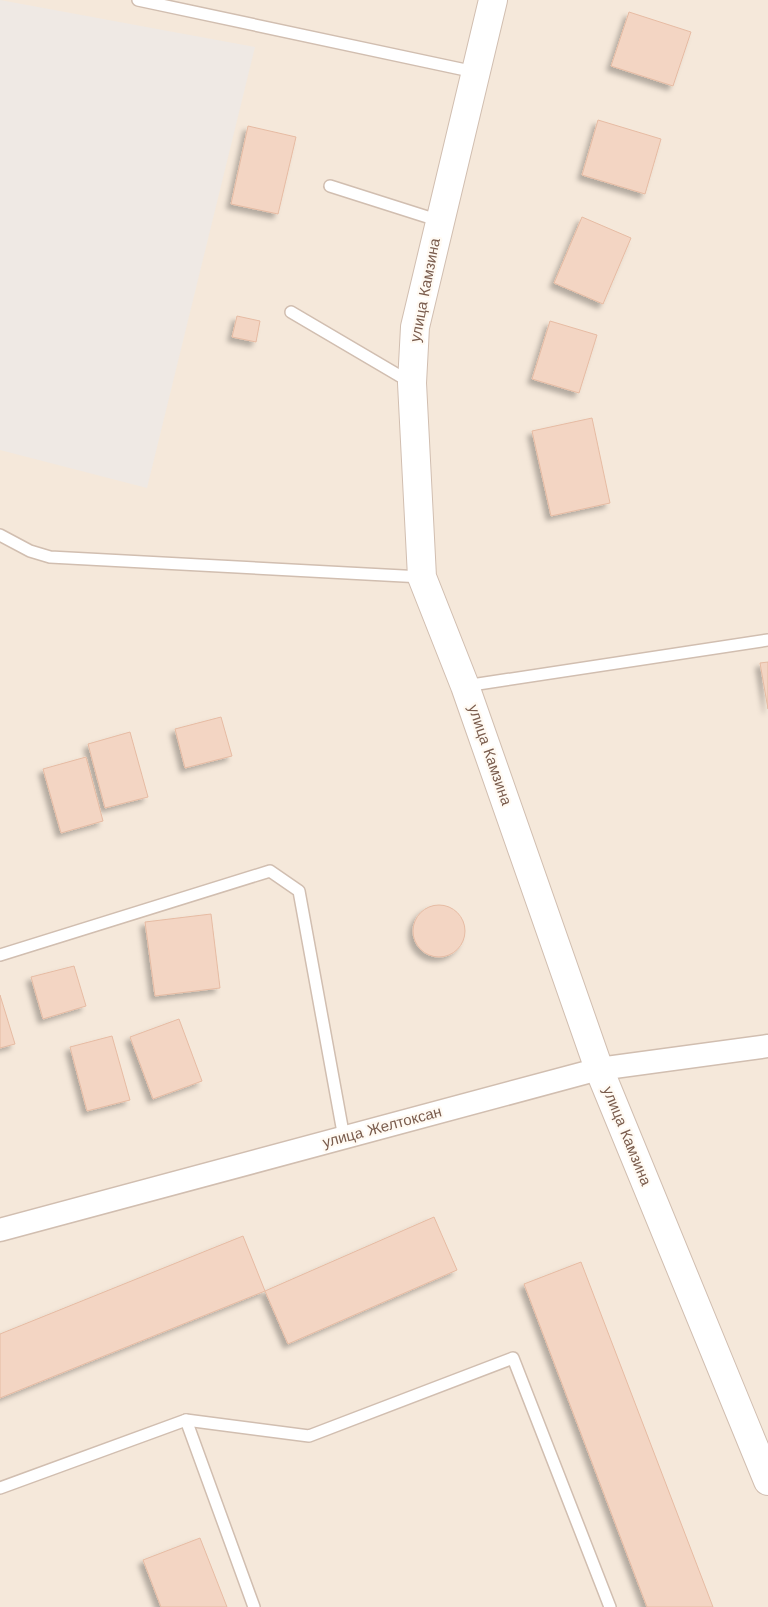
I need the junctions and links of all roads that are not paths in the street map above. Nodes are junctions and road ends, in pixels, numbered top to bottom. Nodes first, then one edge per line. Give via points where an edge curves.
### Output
1 (138, 0) edge
2 (493, 0) edge
3 (475, 72) junction
4 (330, 186) dead end
5 (440, 221) junction
6 (291, 312) dead end
7 (412, 383) junction
8 (0, 535) edge
9 (422, 577) junction
10 (768, 640) edge
11 (465, 686) junction
12 (0, 956) edge
13 (768, 1046) edge
14 (599, 1069) junction
15 (344, 1138) junction
16 (0, 1230) edge
17 (186, 1420) junction
18 (768, 1481) edge
19 (0, 1488) edge
20 (254, 1607) edge
21 (610, 1607) edge

1 - 3 lane
2 - 3 street, улица Камзина
3 - 5 street, улица Камзина
4 - 5 lane
5 - 7 street, улица Камзина via 415,327
6 - 7 lane
7 - 9 street, улица Камзина
8 - 9 lane via 30,551 50,557
9 - 11 street, улица Камзина
10 - 11 lane
11 - 14 street, улица Камзина
12 - 15 lane via 270,871 299,891
13 - 14 street, улица Желтоксан
14 - 15 street, улица Желтоксан
14 - 18 street, улица Камзина
15 - 16 street, улица Желтоксан
17 - 19 lane
17 - 20 lane
17 - 21 lane via 309,1436 513,1358

